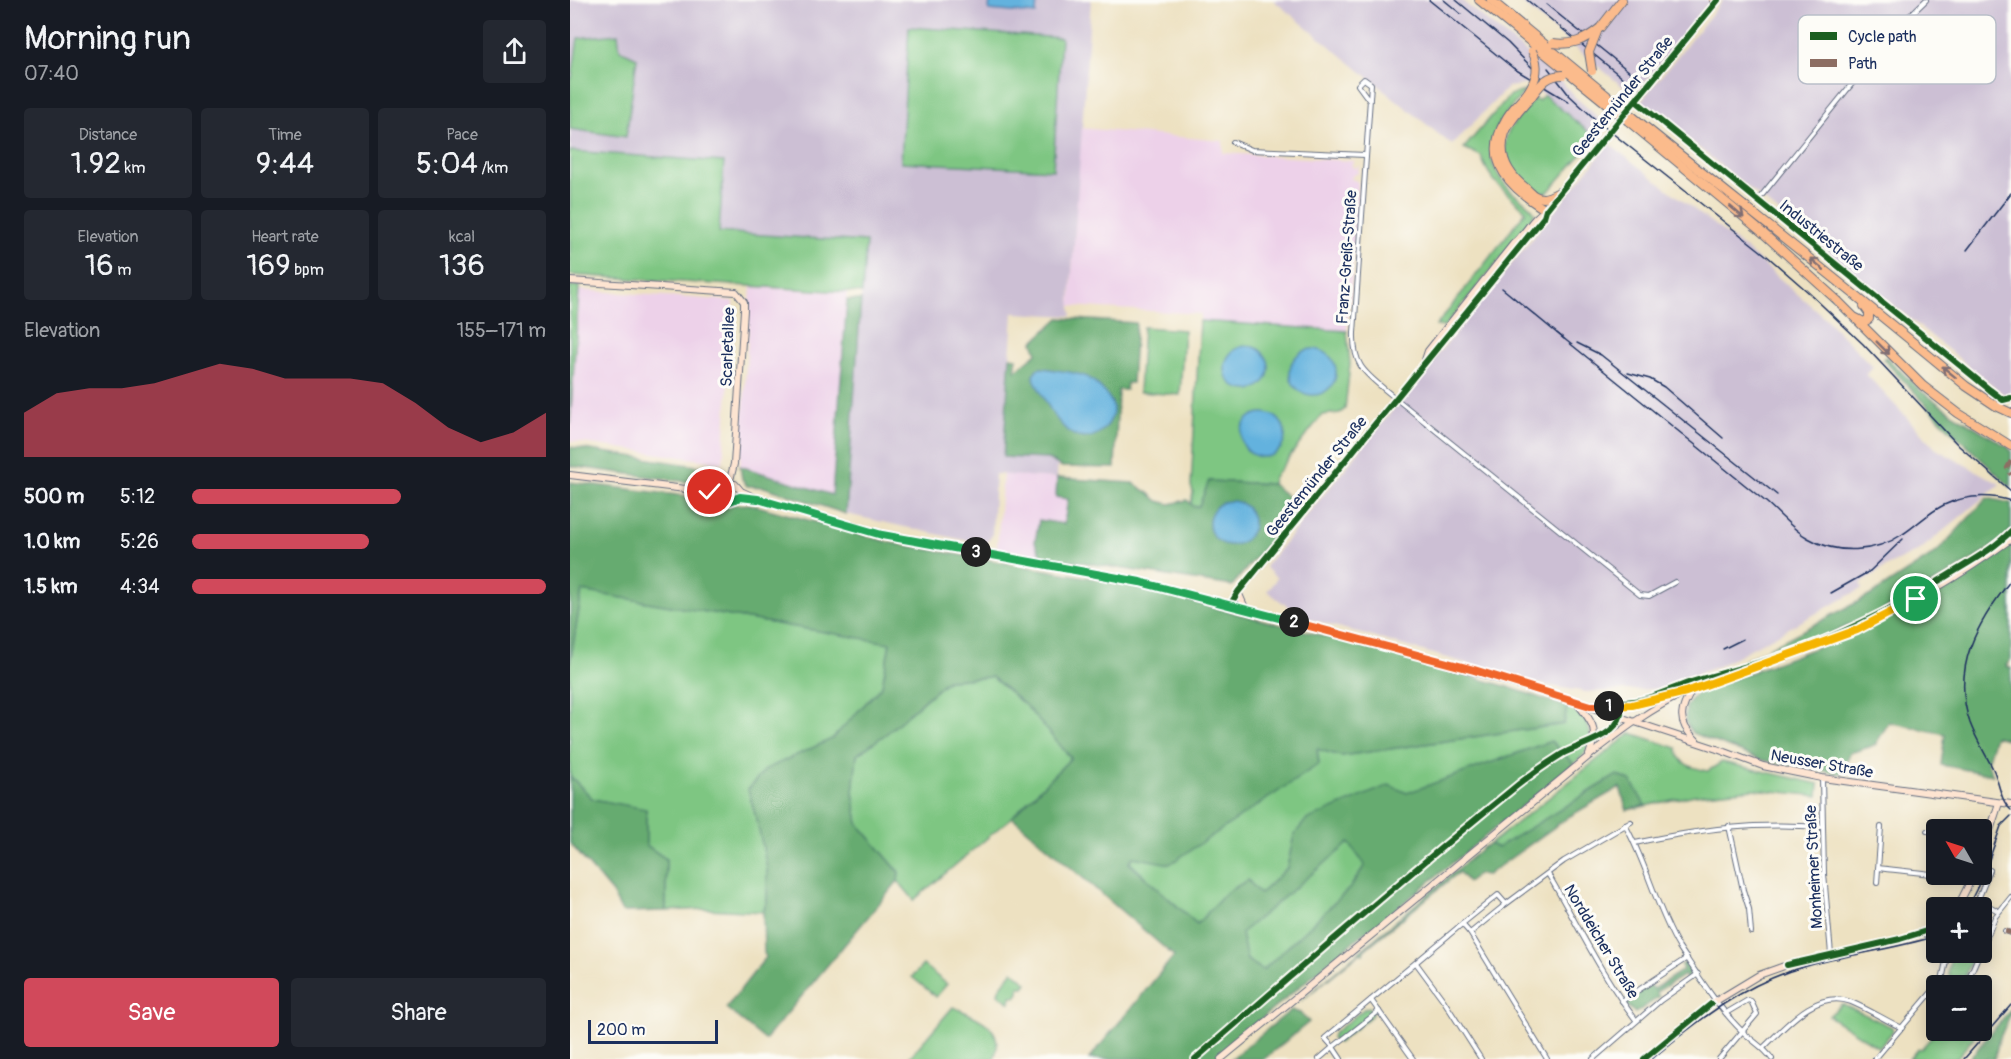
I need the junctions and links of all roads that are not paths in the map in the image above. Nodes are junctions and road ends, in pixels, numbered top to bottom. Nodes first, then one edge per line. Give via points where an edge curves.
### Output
1 (1622, 0) edge
2 (1926, 0) edge
3 (1484, 1) edge
4 (1715, 1) edge
5 (1910, 15) edge
6 (1515, 20) junction
7 (1600, 28) junction
8 (1852, 84) edge
9 (1530, 94) junction
10 (1602, 96) junction
11 (1369, 100) junction
12 (1636, 101) junction
13 (1630, 118) junction
14 (1233, 142) dead end
15 (1365, 155) junction
16 (1561, 192) junction
17 (1534, 196) junction
18 (1758, 200) junction
19 (1546, 210) junction
20 (570, 281) edge
21 (1858, 297) junction
22 (1845, 308) junction
23 (2011, 398) edge
24 (1396, 399) junction
25 (2011, 413) edge
26 (2011, 446) edge
27 (570, 475) edge
28 (730, 485) junction
29 (710, 492) junction
30 (740, 494) junction
31 (724, 496) junction
32 (2011, 538) edge
33 (1675, 582) dead end
34 (1238, 592) junction
35 (1220, 603) junction
36 (1230, 605) junction
37 (1246, 610) junction
38 (1693, 688) junction
39 (1686, 692) junction
40 (1576, 702) junction
41 (1590, 706) junction
42 (1634, 721) junction
43 (1699, 743) junction
44 (1589, 756) junction
45 (1822, 778) junction
46 (1999, 803) junction
47 (2011, 804) edge
48 (1992, 821) edge
49 (1631, 822) dead end
50 (1625, 825) junction
51 (1729, 826) junction
52 (1822, 827) junction
53 (1881, 827) dead end
54 (1635, 843) junction
55 (1878, 868) junction
56 (1926, 873) edge
57 (1548, 874) junction
58 (1877, 883) dead end
59 (1984, 885) edge
60 (2011, 897) edge
61 (1506, 904) junction
62 (1998, 911) junction
63 (1462, 924) junction
64 (1992, 925) edge
65 (2005, 931) dead end
66 (1751, 932) dead end
67 (1470, 933) junction
68 (1926, 933) edge
69 (2011, 933) edge
70 (1922, 934) junction
71 (1926, 935) edge
72 (1831, 954) junction
73 (1687, 958) junction
74 (1416, 963) junction
75 (1698, 974) junction
76 (1716, 999) junction
77 (1926, 999) edge
78 (1371, 1000) junction
79 (1622, 1001) junction
80 (1379, 1011) junction
81 (1726, 1013) junction
82 (1636, 1020) junction
83 (1902, 1028) junction
84 (1743, 1032) junction
85 (1333, 1047) junction
86 (1764, 1047) junction
87 (1221, 1059) edge
88 (1319, 1059) edge
89 (1341, 1059) edge
90 (1413, 1059) edge
91 (1481, 1059) edge
92 (1547, 1059) edge
93 (1593, 1059) edge
94 (1644, 1059) edge
95 (1719, 1059) edge
96 (1772, 1059) edge
97 (1875, 1059) edge

1 - 7 highway
2 - 5 street
3 - 6 highway, Industriestraße
3 - 9 highway, bridge via 1537,60
3 - 10 highway, Industriestraße
4 - 12 main road, Geestemünder Straße
6 - 7 highway, bridge via 1553,43 1581,41
6 - 10 highway, Industriestraße
7 - 10 highway, bridge via 1589,52
8 - 18 street
9 - 10 highway, bridge via 1554,75 1563,75
9 - 17 highway via 1510,122 1502,146 1509,171
9 - 19 highway via 1506,118 1499,132 1498,163 1512,184
10 - 13 highway, Industriestraße, bridge
11 - 11 street, Franz-Greiß-Straße via 1371,84 1364,79 1358,85
11 - 15 street, Franz-Greiß-Straße
12 - 16 main road, Geestemünder Straße
12 - 18 main road, Industriestraße
21 -> 13 highway, Industriestraße
13 -> 22 highway, Industriestraße
14 - 15 street via 1252,150
15 - 24 street, Franz-Greiß-Straße via 1354,347 1364,370
16 - 17 highway via 1544,198
16 - 19 main road, Geestemünder Straße
17 - 19 highway
18 - 23 main road, Industriestraße via 1990,390 2003,400
19 - 24 main road, Geestemünder Straße
20 - 28 main road, Scarletallee via 736,292 741,297 744,310
21 - 22 highway via 1869,313 1867,322
25 -> 21 highway, Industriestraße via 1978,395
22 -> 26 highway, Industriestraße via 1923,386
24 - 33 street via 1640,595 1649,596
24 - 34 main road, Geestemünder Straße
27 - 29 main road
28 - 29 main road
28 - 30 main road
28 - 31 main road, Scarletallee
29 - 31 main road
30 - 31 main road via 730,501
30 - 35 main road via 882,535 1111,576
32 - 38 main road via 1916,599 1857,630
34 - 35 main road
34 - 36 main road, Geestemünder Straße
34 - 37 main road
35 - 36 main road
36 - 37 main road
37 - 40 main road via 1462,667
38 - 39 main road
38 - 43 main road via 1681,713 1687,730
39 - 41 main road via 1632,705
39 - 42 main road
40 - 41 main road
40 - 44 main road via 1595,729
41 - 42 main road, Neusser Straße
42 - 43 main road, Neusser Straße
42 - 44 main road
43 - 45 main road, Neusser Straße via 1762,766
44 - 87 main road
45 - 46 main road, Neusser Straße
45 - 52 street, Monheimer Straße
46 - 47 main road, Neusser Straße
46 - 48 main road
49 - 50 street
50 - 54 street
50 - 57 street
51 - 52 street
51 - 54 street
51 - 66 street
52 - 72 street, Monheimer Straße
53 - 55 street
54 - 73 street via 1665,921
55 - 56 street
55 - 58 street
57 - 61 street
57 - 79 street, Norddeicher Straße
59 - 62 street via 1979,900
60 - 62 street
61 - 63 street via 1498,895
61 - 67 street
62 - 64 street
63 - 67 street
63 - 74 street
65 - 69 street
67 - 92 street
68 - 70 main road
70 - 71 street
70 - 72 main road
72 - 76 main road via 1773,970
73 - 75 street
73 - 79 street
74 - 78 street
74 - 91 street
75 - 76 street
75 - 82 street
76 - 81 street
76 - 94 main road
77 - 83 street
78 - 80 street
78 - 85 street via 1325,1038
79 - 82 street, Norddeicher Straße
80 - 85 street
80 - 90 street
81 - 84 street
81 - 84 street via 1751,1001 1758,1014
82 - 93 street
83 - 86 street via 1849,1001 1828,1000 1801,1013
83 - 97 street
84 - 86 street
84 - 95 street
85 - 88 street
85 - 89 street
86 - 96 street

